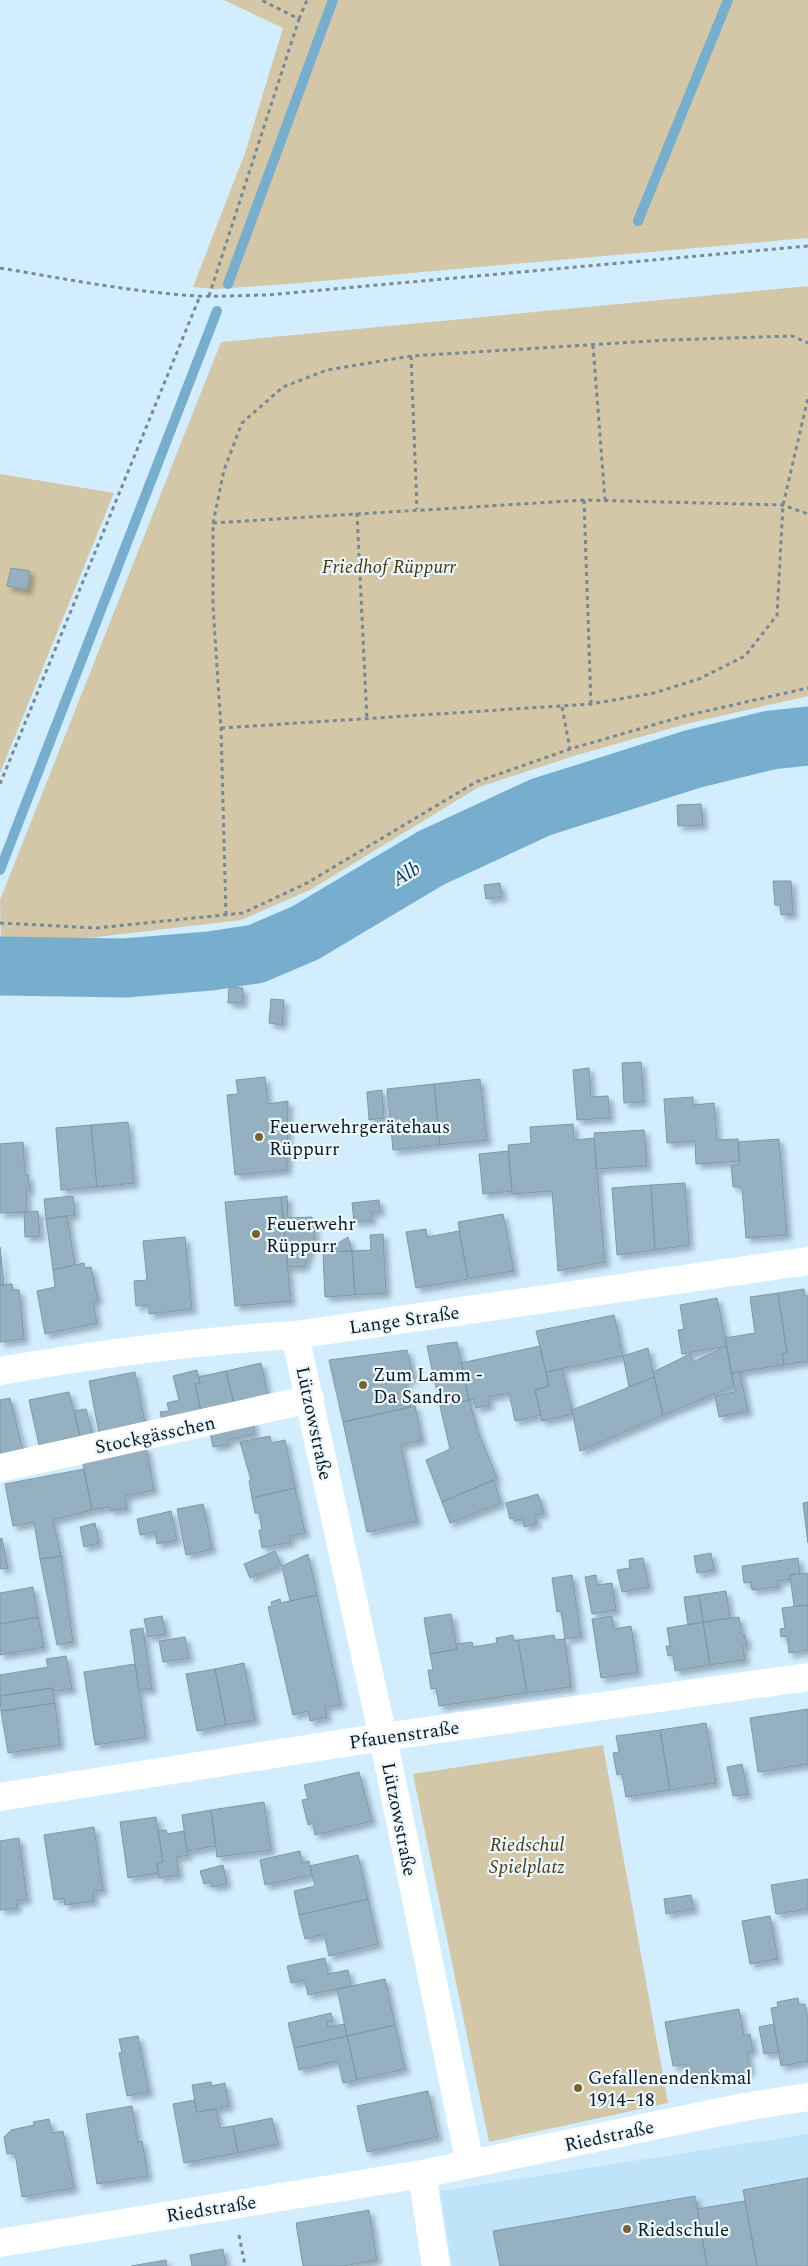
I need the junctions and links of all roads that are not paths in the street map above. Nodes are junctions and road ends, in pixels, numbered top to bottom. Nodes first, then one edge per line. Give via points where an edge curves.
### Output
1 (808, 1261) edge
2 (295, 1335) junction
3 (0, 1371) edge
4 (310, 1399) junction
5 (0, 1468) edge
6 (808, 1677) edge
7 (383, 1737) junction
8 (0, 1797) edge
9 (808, 2097) edge
10 (470, 2164) junction
11 (422, 2174) junction
12 (0, 2243) edge
13 (436, 2266) edge

1 - 2 street, Lange Straße
2 - 3 street, Lange Straße via 129,1350
2 - 4 street, Lützowstraße
4 - 5 street, Stockgässchen
4 - 7 street, Lützowstraße
6 - 7 street, Pfauenstraße
7 - 8 street, Pfauenstraße
7 - 10 street, Lützowstraße
9 - 10 street, Riedstraße via 744,2107
10 - 11 street
11 - 12 street, Riedstraße
11 - 13 street

